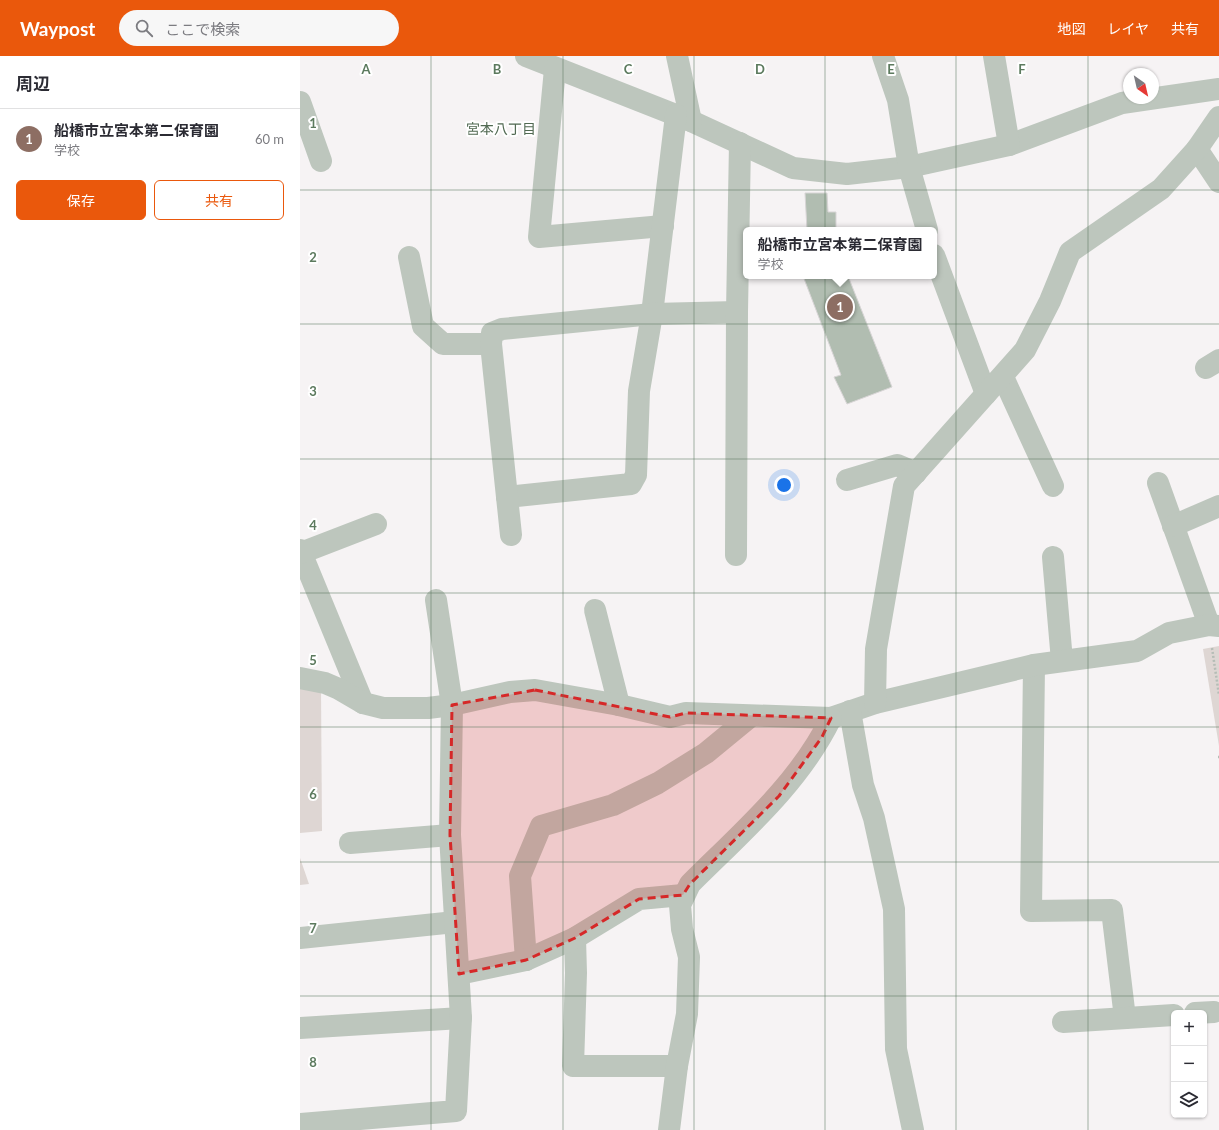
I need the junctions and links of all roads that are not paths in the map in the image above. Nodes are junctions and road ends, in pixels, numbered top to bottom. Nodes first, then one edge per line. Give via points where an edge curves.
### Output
1 (526, 56) edge
2 (677, 56) edge
3 (883, 56) edge
4 (994, 56) edge
5 (554, 69) junction
6 (1219, 89) edge
7 (300, 102) edge
8 (1219, 117) edge
9 (683, 118) junction
10 (740, 143) junction
11 (1009, 145) junction
12 (1197, 149) junction
13 (321, 161) dead end
14 (909, 167) junction
15 (1219, 182) edge
16 (663, 226) junction
17 (926, 227) edge
18 (409, 257) dead end
19 (937, 263) edge
20 (737, 312) junction
21 (652, 314) junction
22 (491, 344) junction
23 (1003, 377) junction
24 (986, 394) junction
25 (916, 473) junction
26 (847, 480) dead end
27 (1158, 483) dead end
28 (1053, 486) dead end
29 (507, 497) junction
30 (1219, 506) edge
31 (376, 524) dead end
32 (1173, 526) junction
33 (511, 536) dead end
34 (301, 551) edge
35 (736, 555) dead end
36 (1053, 557) dead end
37 (436, 600) dead end
38 (595, 610) dead end
39 (1214, 626) edge
40 (1062, 661) junction
41 (1034, 665) junction
42 (300, 678) edge
43 (875, 702) junction
44 (363, 704) junction
45 (452, 705) junction
46 (619, 705) junction
47 (841, 715) junction
48 (751, 716) junction
49 (450, 836) junction
50 (350, 843) dead end
51 (683, 895) junction
52 (455, 922) junction
53 (300, 938) edge
54 (575, 938) junction
55 (526, 960) junction
56 (459, 974) junction
57 (1171, 1014) edge
58 (461, 1018) junction
59 (1125, 1018) junction
60 (1063, 1022) dead end
61 (300, 1028) edge
62 (677, 1066) junction
63 (309, 1126) edge
64 (669, 1130) edge
65 (913, 1130) edge

1 - 5 street
2 - 9 street
3 - 14 street via 898,100
4 - 11 street
5 - 9 street
5 - 16 street via 539,237
6 - 11 street via 1122,103
7 - 13 street
8 - 12 street
9 - 10 street
9 - 16 street
10 - 14 street via 793,168 847,174
10 - 20 street
11 - 14 street
12 - 15 street
12 - 23 street via 1161,189 1070,252 1050,302 1025,350
14 - 17 street
16 - 21 street
18 - 22 street via 423,326 442,344
19 - 24 street
20 - 21 street
20 - 35 street
21 - 22 street via 502,329 492,333
21 - 29 street via 639,391 636,475 631,484
22 - 29 street
23 - 24 street
23 - 28 street
24 - 25 street
25 - 26 street via 897,465
25 - 43 street via 904,486 876,649
27 - 32 street
29 - 33 street
30 - 32 street
31 - 34 street
32 - 39 street
34 - 44 street
36 - 40 street
37 - 45 street
38 - 46 street
39 - 40 street via 1169,634 1137,651
40 - 41 street
41 - 43 street
41 - 59 street via 1031,911 1112,910
42 - 44 street via 332,686
43 - 47 street
44 - 45 street via 384,708
45 - 46 street via 510,692 535,690
45 - 49 street
46 - 48 street via 670,717 686,713
47 - 48 street
47 - 51 street via 778,796 690,884
47 - 65 street via 874,818 894,909 896,1049
48 - 55 street via 706,753 658,783 613,805 541,826 520,876
49 - 50 street
49 - 52 street
51 - 54 street via 639,899
51 - 62 street via 680,905 682,929 689,957 687,1014
52 - 53 street
52 - 56 street
54 - 55 street
54 - 62 street via 573,1066
55 - 56 street
56 - 58 street
57 - 59 street
58 - 61 street
58 - 63 street via 456,1111
59 - 60 street
62 - 64 street

